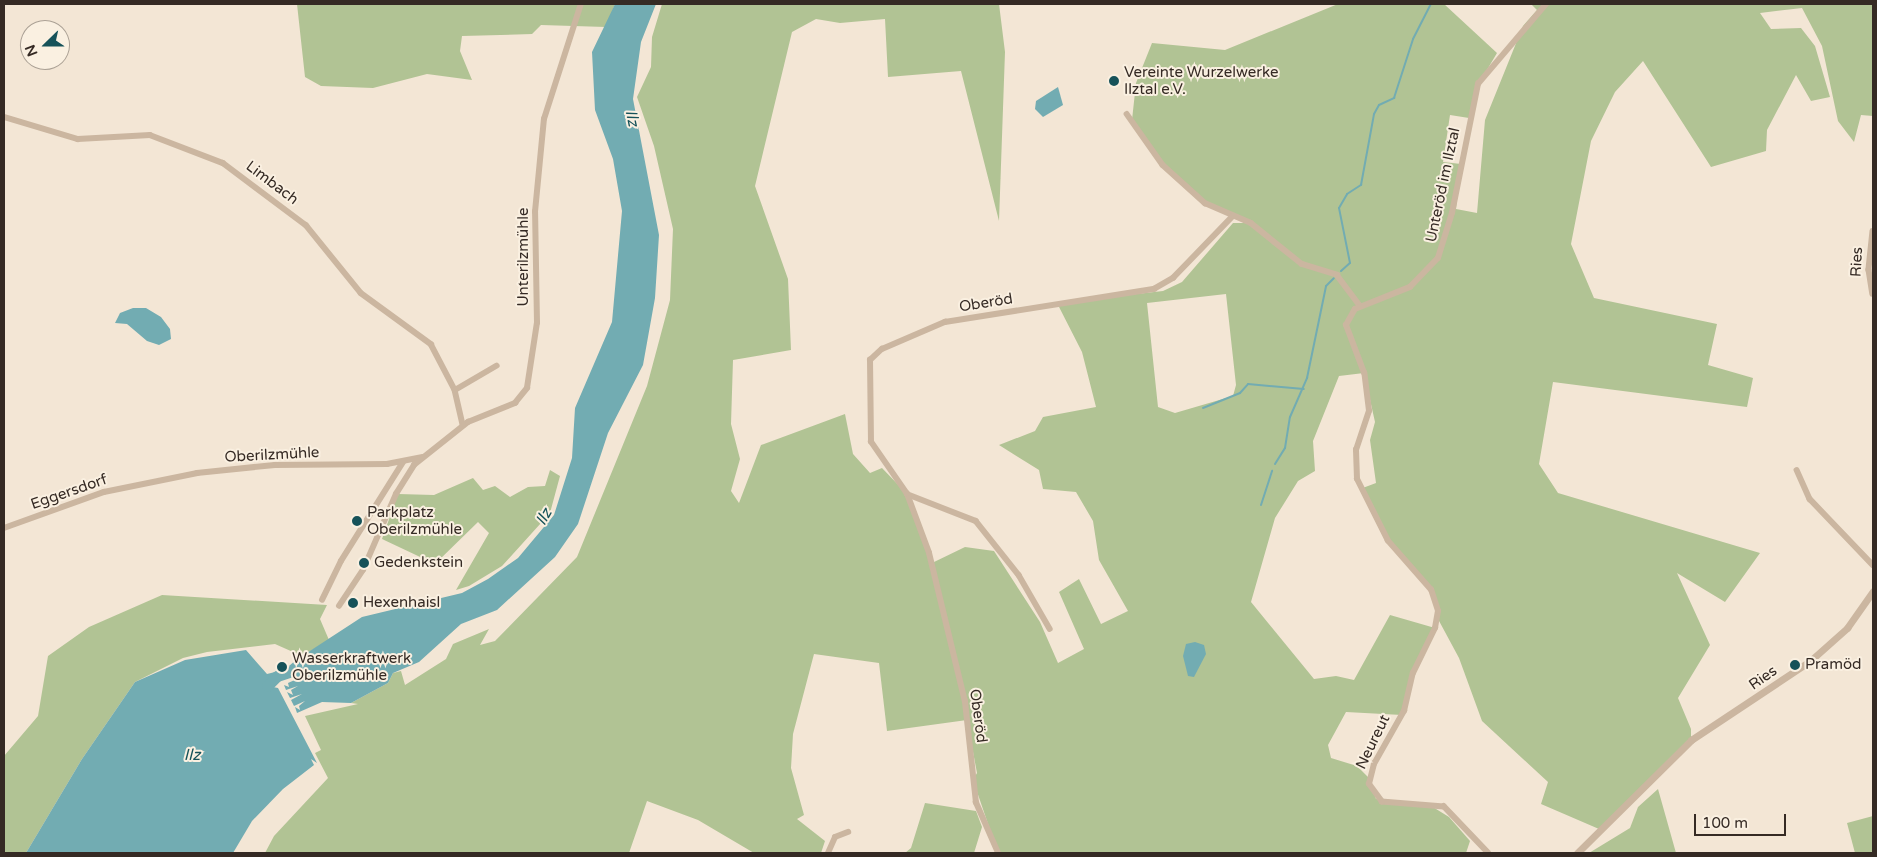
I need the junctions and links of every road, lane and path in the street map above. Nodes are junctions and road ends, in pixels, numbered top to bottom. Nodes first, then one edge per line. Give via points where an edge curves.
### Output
1 (581, 4) edge
2 (1546, 4) edge
3 (1127, 114) dead end
4 (4, 117) edge
5 (1232, 217) junction
6 (1873, 231) edge
7 (1873, 294) edge
8 (1360, 306) junction
9 (496, 366) dead end
10 (455, 390) junction
11 (463, 425) junction
12 (422, 456) junction
13 (403, 462) junction
14 (1797, 470) dead end
15 (143, 483) joint
16 (907, 494) junction
17 (4, 528) edge
18 (1873, 565) edge
19 (1873, 592) edge
20 (322, 600) dead end
21 (339, 606) dead end
22 (1050, 629) dead end
23 (848, 832) dead end
24 (828, 853) edge
25 (998, 853) edge
26 (1488, 853) edge
27 (1577, 853) edge

1 - 11 street, Unterilzmühle via 544,119 536,212 537,323 527,388 514,403
2 - 8 street, Unteröd im Ilztal via 1485,70 1473,96 1462,168 1438,258 1410,288
3 - 5 street via 1164,165 1205,204
4 - 10 street, Limbach via 78,139 150,135 223,163 306,225 361,293 430,344
5 - 8 street via 1260,229 1302,264 1337,275
5 - 16 street, Oberöd via 1173,278 1143,293 945,322 872,356 871,442
6 - 7 street, Ries via 1870,284
8 - 26 street, Neureut via 1346,325 1364,373 1369,411 1355,469 1366,502 1388,541 1431,590 1438,611 1435,628 1413,673 1404,711 1371,774 1373,795 1382,802 1402,806 1444,807
9 - 10 street
10 - 11 street
11 - 12 street, Unterilzmühle
12 - 13 street, Oberilzmühle
12 - 21 street via 396,494 364,567
13 - 15 street, Oberilzmühle via 275,465
13 - 20 street via 340,561
14 - 18 street via 1810,499
15 - 17 street, Eggersdorf via 84,498
16 - 22 street via 976,521 1019,575
16 - 25 street, Oberöd via 929,553 961,683 976,803
19 - 27 street, Ries via 1847,628 1810,661 1701,734 1646,781
23 - 24 street via 835,836

